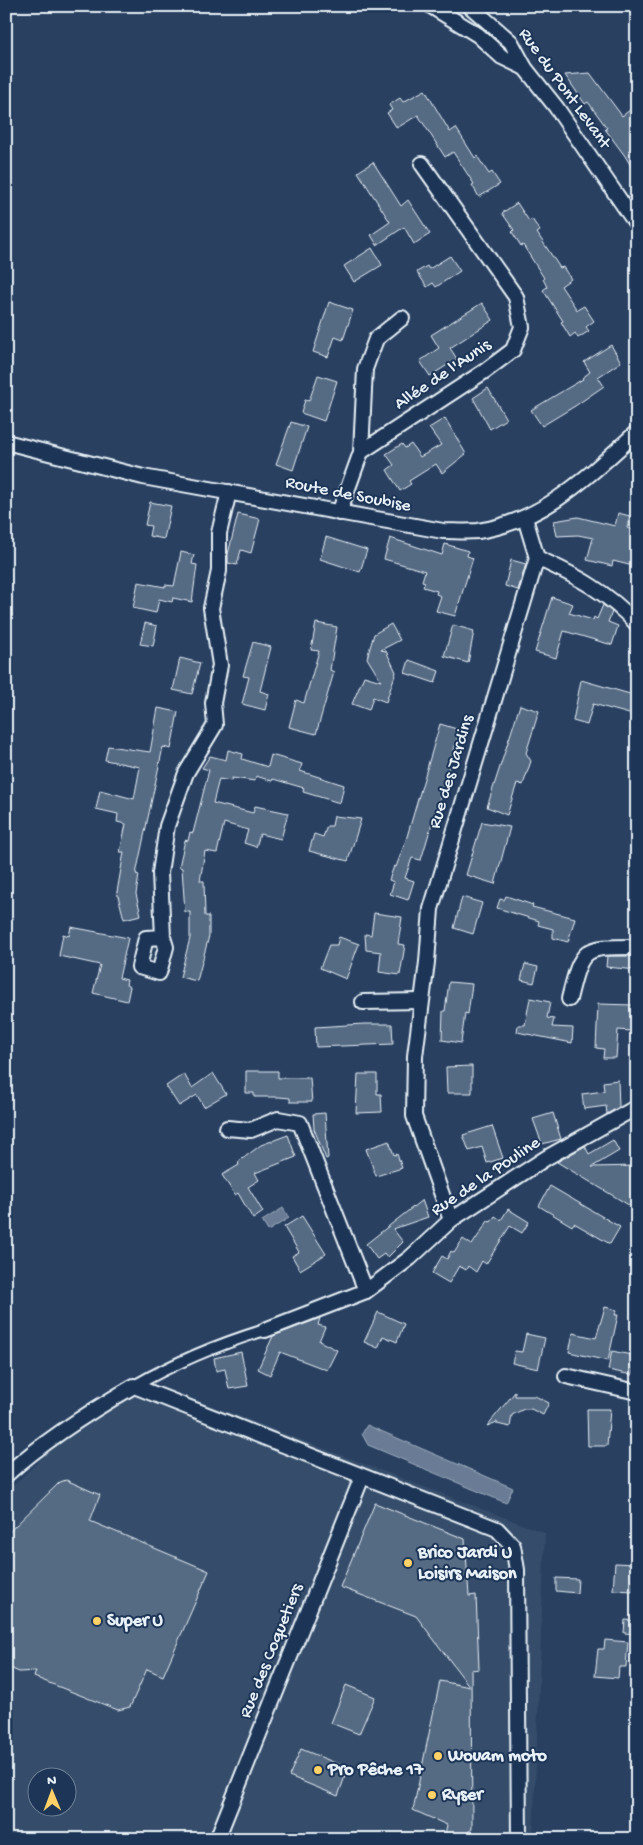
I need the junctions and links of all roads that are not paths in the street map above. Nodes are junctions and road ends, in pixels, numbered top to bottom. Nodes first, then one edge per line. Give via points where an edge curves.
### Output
1 (431, 6) edge
2 (470, 6) edge
3 (525, 68) junction
4 (422, 164) dead end
5 (637, 225) edge
6 (402, 318) dead end
7 (637, 432) edge
8 (6, 442) edge
9 (361, 452) junction
10 (230, 492) junction
11 (339, 512) junction
12 (525, 518) junction
13 (537, 558) junction
14 (637, 624) edge
15 (163, 937) dead end
16 (637, 947) edge
17 (569, 999) dead end
18 (421, 1001) junction
19 (363, 1002) dead end
20 (637, 1107) edge
21 (227, 1128) dead end
22 (451, 1220) junction
23 (366, 1291) junction
24 (265, 1330) joint
25 (566, 1376) dead end
26 (134, 1386) junction
27 (637, 1392) edge
28 (6, 1476) edge
29 (362, 1477) junction
30 (217, 1839) edge
31 (520, 1839) edge

1 - 3 street via 478,34 502,58
2 - 3 street, Rue du Pont Levant via 511,42
3 - 5 street, Rue du Pont Levant via 556,107
4 - 9 street, Allée de l'Aunis via 516,297 522,327 513,350 486,371
6 - 9 street via 376,339 365,369
7 - 12 street, Route de Soubise via 571,491
8 - 10 street, Route de Soubise via 143,476
9 - 11 street
10 - 11 street, Route de Soubise
10 - 15 street via 220,533 219,572 212,608 220,664 213,703 215,726 186,773 167,826 160,873
11 - 12 street, Route de Soubise via 443,531 477,531
12 - 13 street
13 - 14 street via 576,576 618,603
13 - 18 street, Rue des Jardins via 431,909
16 - 17 street via 600,947 590,951 578,964
18 - 19 street
18 - 22 street, Rue des Jardins via 414,1056 414,1116
20 - 22 street, Rue de la Pouline via 546,1158
21 - 23 street via 251,1130 278,1119 300,1123
22 - 23 street, Rue de la Pouline via 410,1258
23 - 24 street, Rue de la Pouline
24 - 26 street via 220,1344 165,1368
25 - 27 street
26 - 28 street via 96,1408 28,1456
26 - 29 street
29 - 30 street, Rue des Coquetiers
29 - 31 street via 497,1529 513,1546 517,1570

